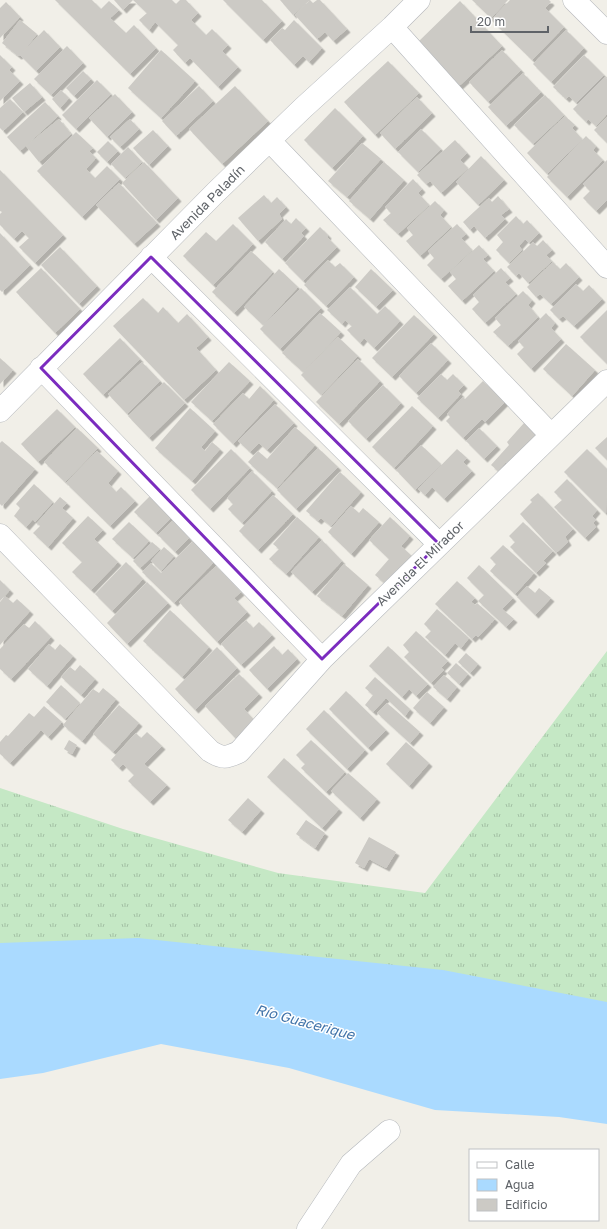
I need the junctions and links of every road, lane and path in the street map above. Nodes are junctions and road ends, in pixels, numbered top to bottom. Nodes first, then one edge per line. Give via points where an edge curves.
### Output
1 (420, 0) edge
2 (574, 0) edge
3 (392, 26) junction
4 (607, 33) edge
5 (270, 141) junction
6 (152, 257) junction
7 (607, 268) edge
8 (41, 368) junction
9 (607, 381) edge
10 (0, 411) edge
11 (551, 435) junction
12 (0, 534) edge
13 (439, 544) junction
14 (322, 659) junction
15 (389, 1131) dead end
16 (308, 1229) edge

1 - 3 street, Avenida Paladín
2 - 4 street
3 - 5 street, Avenida Paladín
3 - 7 street
5 - 6 street, Avenida Paladín
5 - 11 street
6 - 8 street, Avenida Paladín
6 - 13 street
8 - 10 street, Avenida Paladín
8 - 14 street
9 - 11 street, Avenida El Mirador
11 - 13 street, Avenida El Mirador
12 - 14 street, Avenida El Mirador via 217,756 227,758 239,752
13 - 14 street, Avenida El Mirador
15 - 16 street via 351,1164

